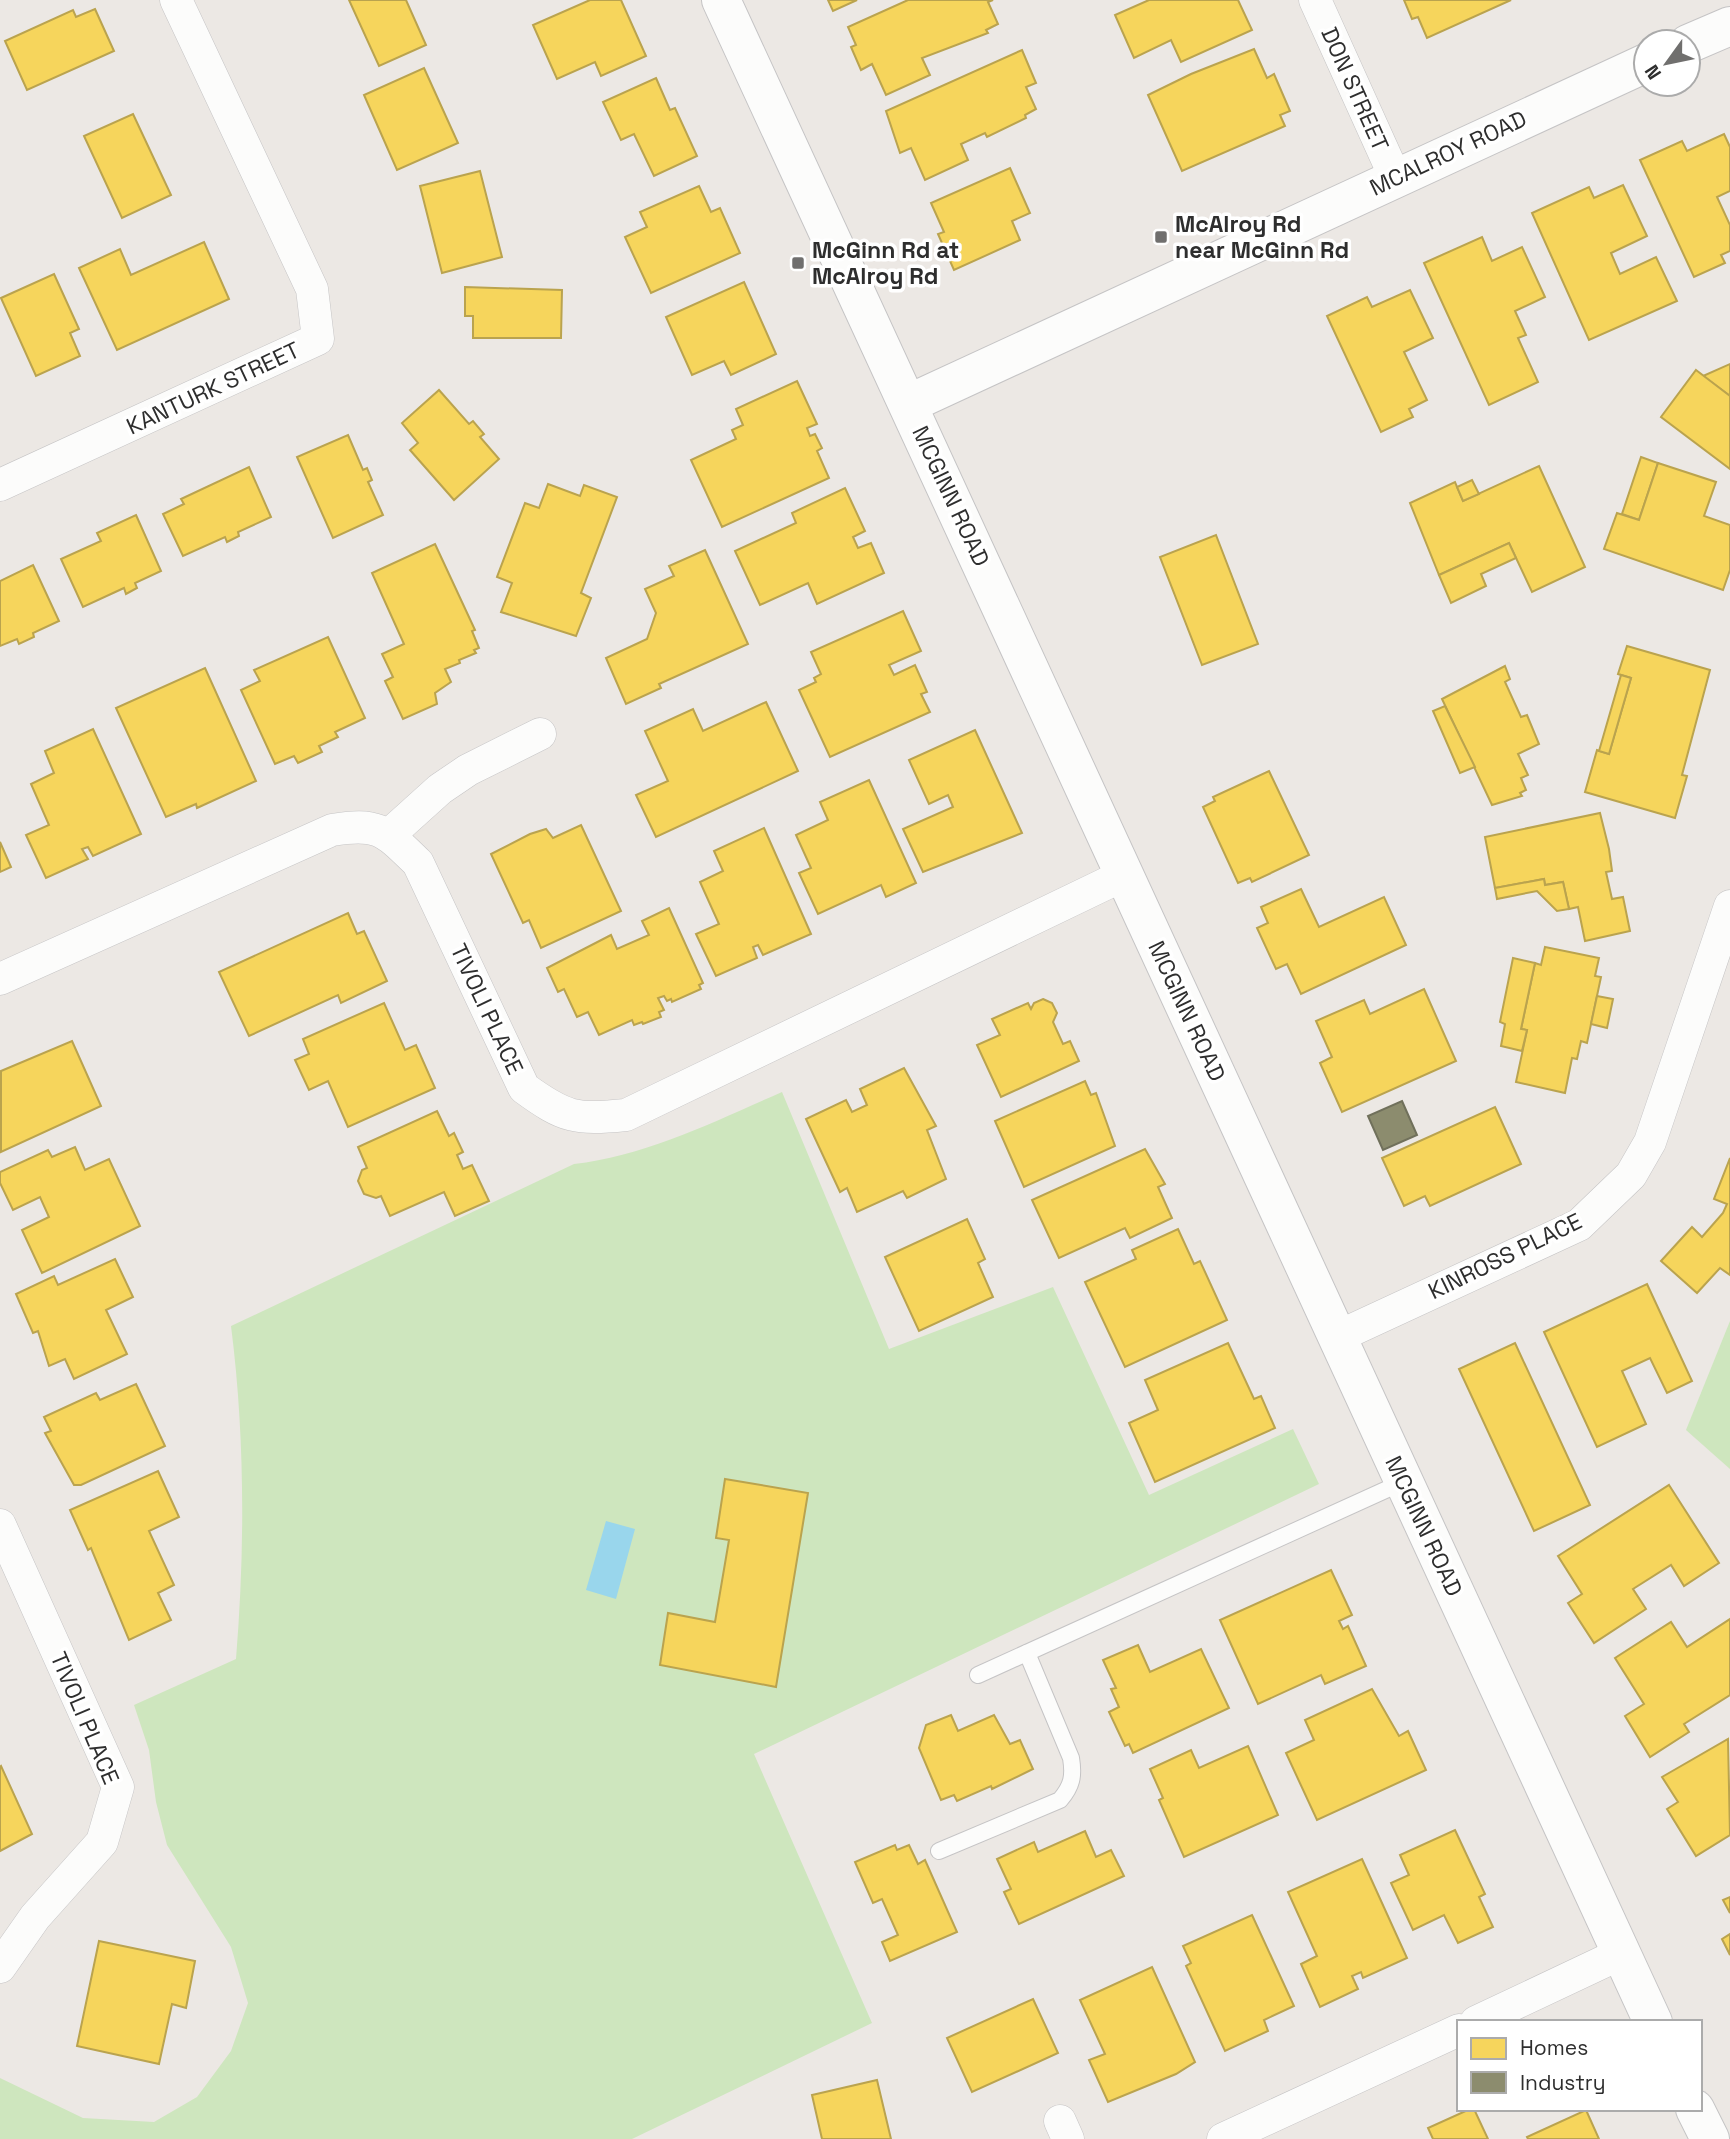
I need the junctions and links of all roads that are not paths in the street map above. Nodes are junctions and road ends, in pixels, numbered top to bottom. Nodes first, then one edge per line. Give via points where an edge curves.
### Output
1 (176, 0) edge
2 (721, 0) edge
3 (1315, 0) edge
4 (1730, 26) edge
5 (1702, 38) edge
6 (1632, 69) edge
7 (1395, 177) junction
8 (908, 404) junction
9 (0, 485) edge
10 (540, 734) dead end
11 (389, 835) junction
12 (1124, 875) junction
13 (1730, 906) edge
14 (0, 979) edge
15 (1337, 1337) junction
16 (1403, 1482) junction
17 (0, 1525) edge
18 (1027, 1653) junction
19 (978, 1675) dead end
20 (939, 1852) dead end
21 (1620, 1954) junction
22 (0, 1967) edge
23 (1480, 2020) edge
24 (1652, 2020) edge
25 (1457, 2031) edge
26 (1696, 2111) edge
27 (1223, 2139) edge
28 (1710, 2139) edge

1 - 9 street, KANTURK STREET via 312,289 318,339
2 - 8 street, MCGINN ROAD
3 - 7 street, DON STREET
4 - 5 street
6 - 7 street, MCALROY ROAD
7 - 8 street, MCALROY ROAD
8 - 12 street, MCGINN ROAD
10 - 11 street via 468,770
11 - 12 street, TIVOLI PLACE via 418,863 524,1088 553,1110 584,1119 626,1115
11 - 14 street, TIVOLI PLACE via 361,825 332,830
12 - 15 street, MCGINN ROAD
13 - 15 street, KINROSS PLACE via 1650,1142 1631,1175 1579,1226
15 - 16 street, MCGINN ROAD
16 - 18 lane
16 - 21 street, MCGINN ROAD
17 - 22 street, TIVOLI PLACE via 118,1787 102,1842 35,1917
18 - 19 lane
18 - 20 lane via 1071,1758 1074,1774 1070,1788 1059,1800
21 - 23 street
21 - 24 street, MCGINN ROAD
25 - 27 street
26 - 28 street

